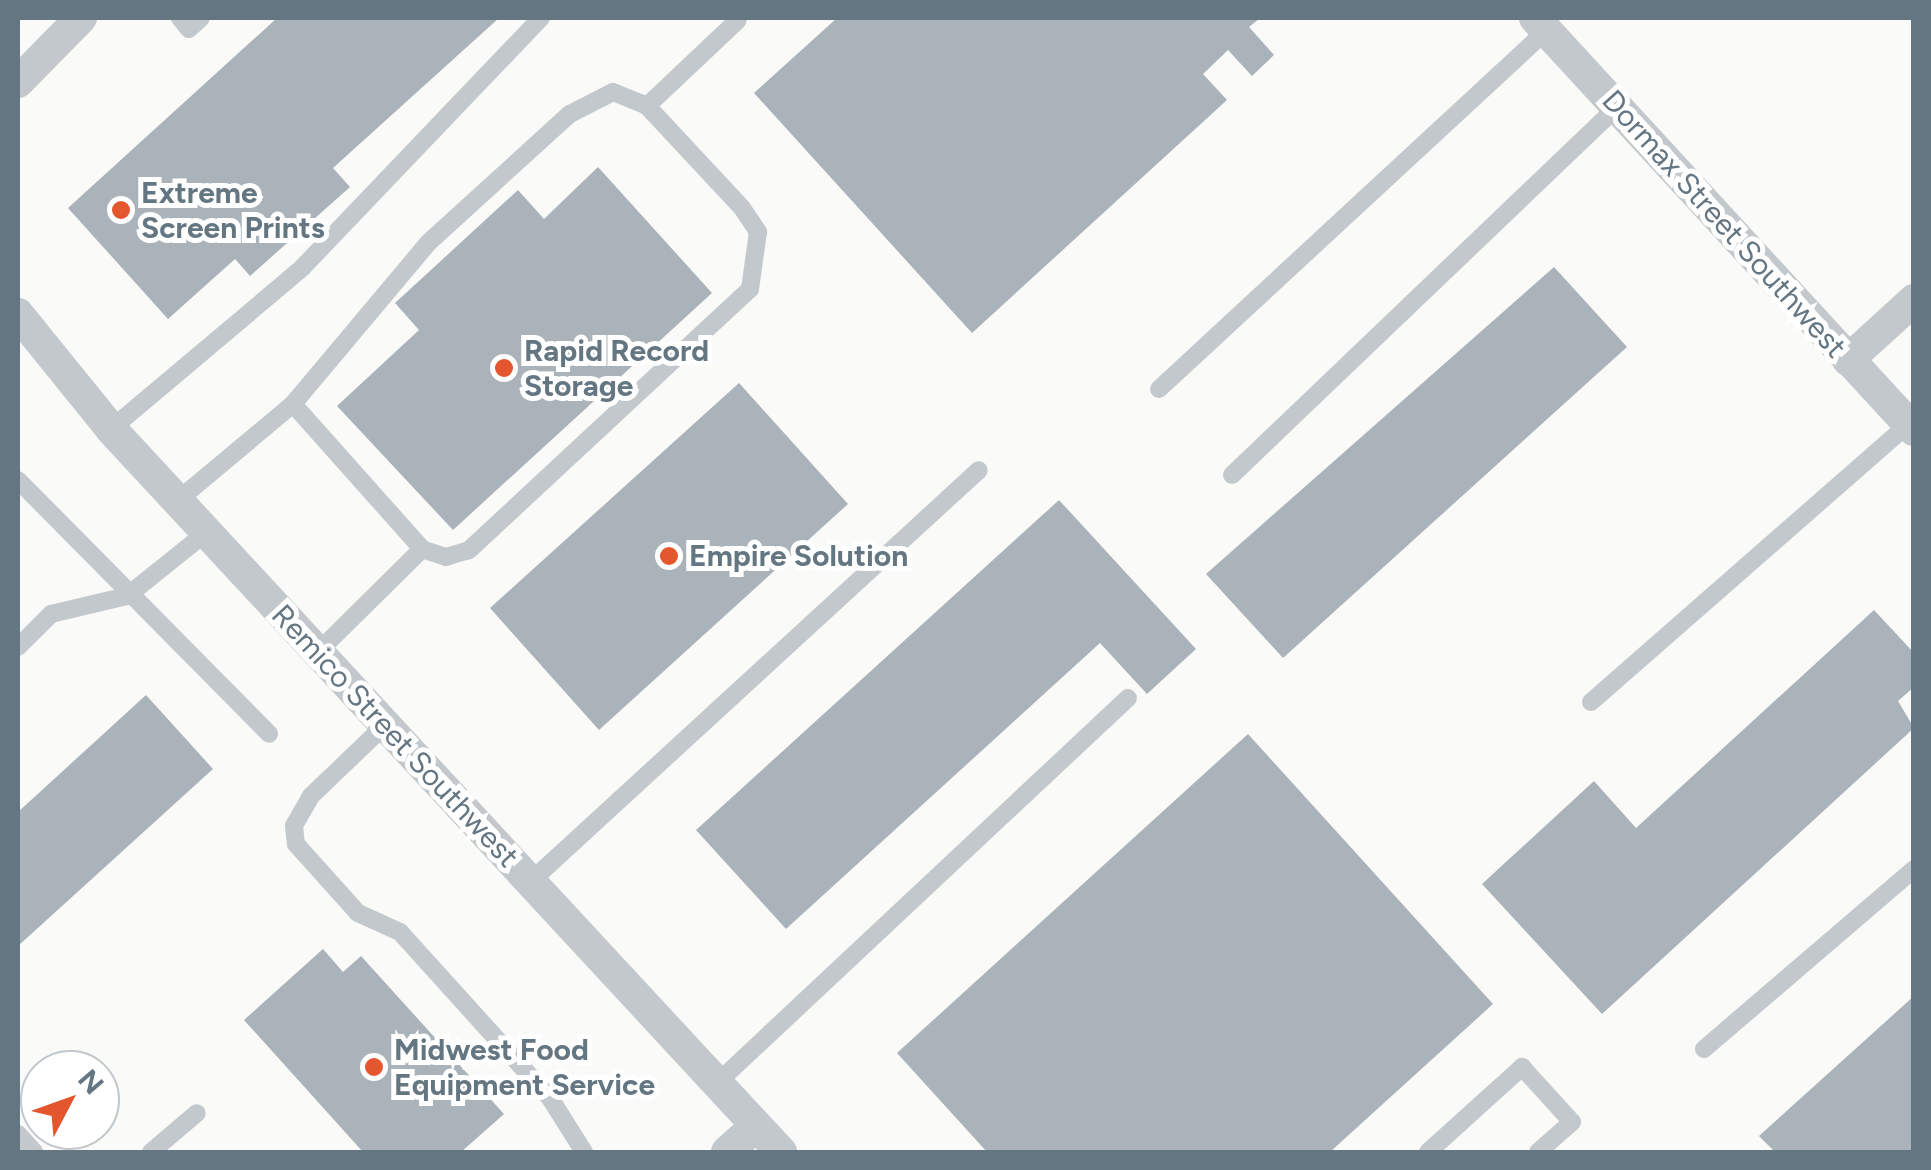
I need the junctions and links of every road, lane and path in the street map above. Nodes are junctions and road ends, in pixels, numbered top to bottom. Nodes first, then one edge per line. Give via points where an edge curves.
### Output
1 (81, 18) edge
2 (180, 18) edge
3 (201, 18) edge
4 (541, 18) edge
5 (738, 18) edge
6 (1541, 24) edge
7 (18, 82) edge
8 (647, 106) junction
9 (1617, 107) junction
10 (1914, 300) edge
11 (18, 314) edge
12 (1848, 360) junction
13 (1159, 389) dead end
14 (293, 404) junction
15 (1911, 427) edge
16 (111, 429) junction
17 (979, 470) dead end
18 (1232, 475) dead end
19 (18, 480) edge
20 (177, 501) junction
21 (207, 532) junction
22 (422, 549) junction
23 (127, 596) junction
24 (18, 647) edge
25 (318, 652) junction
26 (1128, 698) dead end
27 (1591, 702) dead end
28 (386, 725) junction
29 (270, 734) dead end
30 (1914, 869) edge
31 (530, 882) junction
32 (1704, 1049) dead end
33 (717, 1084) junction
34 (197, 1112) dead end
35 (756, 1126) junction
36 (18, 1134) edge
37 (34, 1152) edge
38 (151, 1152) edge
39 (584, 1152) edge
40 (727, 1152) edge
41 (781, 1152) edge
42 (1428, 1152) edge
43 (1538, 1152) edge

1 - 7 street
2 - 3 lane via 189,29
4 - 16 lane via 302,268
5 - 8 lane
6 - 9 street, Dormax Street Southwest
6 - 13 lane
8 - 14 lane via 613,92 570,114 376,295
8 - 22 lane via 758,232 750,290 469,550 446,557
9 - 12 street, Dormax Street Southwest
9 - 18 lane
10 - 12 street
11 - 16 street, Remico Street Southwest
12 - 15 street, Dormax Street Southwest
14 - 20 lane
14 - 22 lane
15 - 27 lane
16 - 20 street, Remico Street Southwest
17 - 31 lane
19 - 23 lane
20 - 21 street, Remico Street Southwest
21 - 23 lane
21 - 25 street, Remico Street Southwest
22 - 25 lane
23 - 24 lane via 52,614
23 - 29 lane
25 - 28 street, Remico Street Southwest
26 - 33 lane
28 - 31 street, Remico Street Southwest
28 - 39 lane via 311,796 294,826 296,844 358,913 400,932 550,1098
30 - 32 lane
31 - 33 street, Remico Street Southwest
33 - 35 street, Remico Street Southwest
34 - 38 lane
35 - 40 street
35 - 41 street, Remico Street Southwest
36 - 37 lane
42 - 43 lane via 1522,1067 1572,1122

